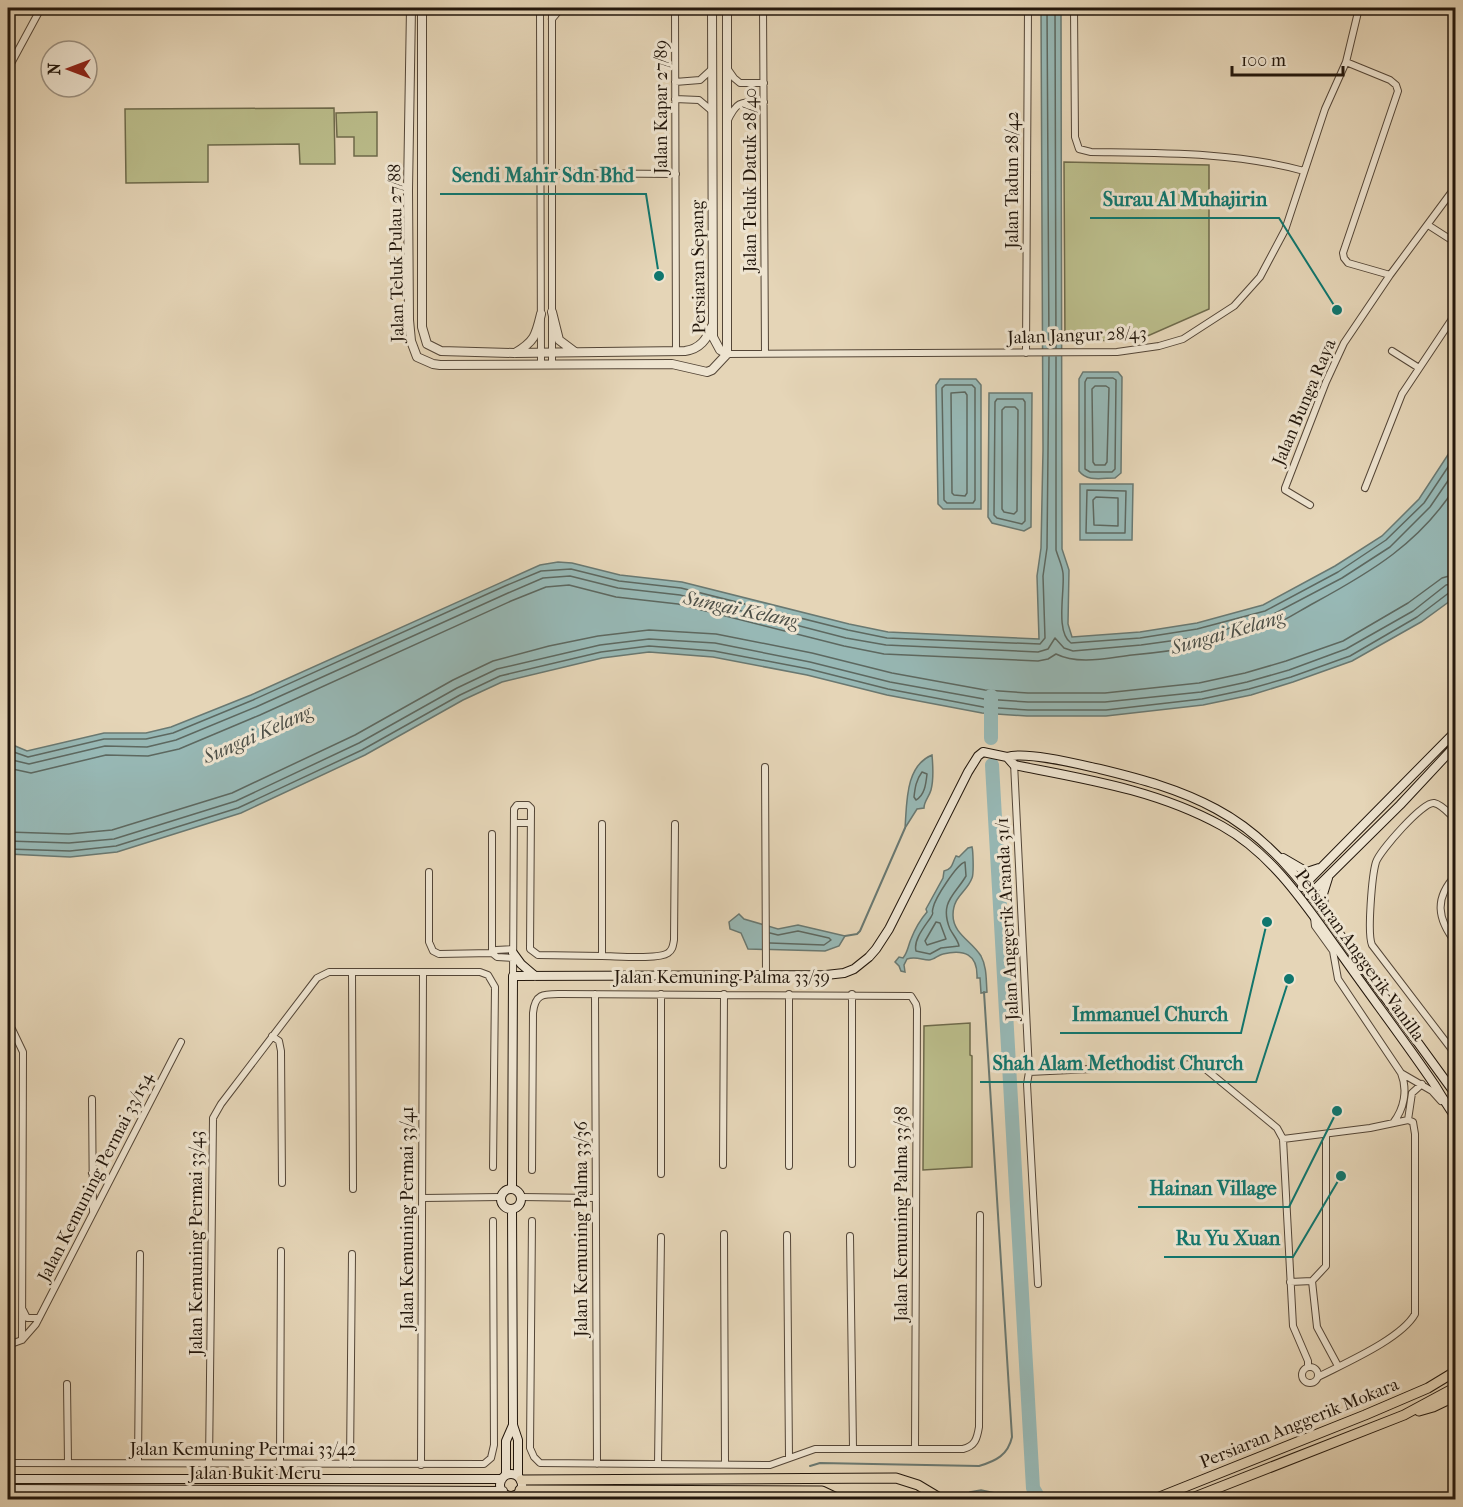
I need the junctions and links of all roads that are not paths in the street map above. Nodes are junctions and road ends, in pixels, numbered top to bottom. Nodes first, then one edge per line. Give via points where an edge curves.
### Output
1 (41, 8) edge
2 (411, 8) edge
3 (422, 8) edge
4 (540, 8) edge
5 (552, 8) edge
6 (561, 8) edge
7 (675, 8) edge
8 (712, 8) edge
9 (727, 8) edge
10 (763, 8) edge
11 (1028, 8) edge
12 (1074, 8) edge
13 (1359, 8) edge
14 (552, 19) junction
15 (1346, 62) junction
16 (727, 67) junction
17 (8, 69) edge
18 (712, 69) junction
19 (675, 82) junction
20 (764, 83) junction
21 (675, 99) junction
22 (764, 102) junction
23 (712, 111) junction
24 (727, 123) junction
25 (1304, 171) junction
26 (552, 173) junction
27 (676, 174) junction
28 (1455, 186) edge
29 (1428, 225) junction
30 (1455, 243) edge
31 (712, 255) junction
32 (727, 255) junction
33 (1390, 275) junction
34 (552, 312) junction
35 (1455, 313) edge
36 (541, 314) junction
37 (712, 326) junction
38 (676, 351) junction
39 (1392, 351) dead end
40 (514, 353) junction
41 (541, 353) junction
42 (552, 353) junction
43 (577, 353) junction
44 (765, 353) junction
45 (1026, 353) junction
46 (727, 354) junction
47 (541, 364) junction
48 (552, 364) junction
49 (1419, 368) junction
50 (1365, 488) dead end
51 (1310, 505) dead end
52 (1454, 735) edge
53 (1455, 745) edge
54 (1016, 754) junction
55 (1006, 757) junction
56 (1014, 765) junction
57 (765, 767) dead end
58 (1455, 820) edge
59 (514, 823) junction
60 (530, 823) junction
61 (602, 824) dead end
62 (675, 824) dead end
63 (492, 834) dead end
64 (1273, 851) junction
65 (1323, 866) junction
66 (429, 872) dead end
67 (1330, 875) junction
68 (1455, 875) edge
69 (1305, 885) junction
70 (1297, 891) junction
71 (1311, 893) junction
72 (1304, 900) junction
73 (1325, 914) junction
74 (1313, 915) junction
75 (1455, 943) edge
76 (492, 953) junction
77 (513, 953) junction
78 (602, 954) junction
79 (352, 972) junction
80 (423, 972) junction
81 (766, 975) junction
82 (513, 976) junction
83 (535, 976) junction
84 (595, 994) junction
85 (661, 994) junction
86 (723, 994) junction
87 (789, 994) junction
88 (852, 994) junction
89 (897, 994) joint
90 (12, 1029) dead end
91 (272, 1036) junction
92 (181, 1042) dead end
93 (1455, 1055) edge
94 (1029, 1072) junction
95 (1401, 1073) junction
96 (1422, 1084) junction
97 (1455, 1095) edge
98 (92, 1099) dead end
99 (1453, 1115) edge
100 (1408, 1120) junction
101 (1393, 1123) junction
102 (1326, 1134) junction
103 (1283, 1139) junction
104 (852, 1164) dead end
105 (723, 1165) dead end
106 (789, 1166) dead end
107 (493, 1167) dead end
108 (532, 1170) dead end
109 (92, 1173) junction
110 (661, 1174) dead end
111 (110, 1180) junction
112 (282, 1183) dead end
113 (353, 1189) dead end
114 (512, 1189) junction
115 (501, 1197) junction
116 (521, 1197) junction
117 (423, 1198) junction
118 (596, 1198) junction
119 (512, 1209) junction
120 (93, 1211) junction
121 (980, 1215) dead end
122 (493, 1221) dead end
123 (532, 1221) dead end
124 (724, 1234) dead end
125 (787, 1234) dead end
126 (850, 1236) dead end
127 (661, 1237) dead end
128 (281, 1251) dead end
129 (140, 1254) dead end
130 (352, 1254) dead end
131 (1312, 1281) junction
132 (1290, 1282) junction
133 (1038, 1284) dead end
134 (21, 1304) junction
135 (39, 1318) junction
136 (22, 1340) junction
137 (8, 1345) edge
138 (1338, 1366) junction
139 (1308, 1367) junction
140 (1455, 1371) edge
141 (1318, 1377) junction
142 (67, 1384) dead end
143 (1455, 1387) edge
144 (1455, 1396) edge
145 (1404, 1415) junction
146 (513, 1425) junction
147 (853, 1448) junction
148 (915, 1448) junction
149 (789, 1457) junction
150 (8, 1463) edge
151 (68, 1463) junction
152 (138, 1463) junction
153 (725, 1463) junction
154 (209, 1464) junction
155 (280, 1464) junction
156 (350, 1464) junction
157 (597, 1464) junction
158 (658, 1464) junction
159 (421, 1465) junction
160 (504, 1477) junction
161 (8, 1479) edge
162 (8, 1489) edge
163 (513, 1491) edge
164 (841, 1500) edge
165 (943, 1500) edge
166 (1152, 1500) edge
167 (1186, 1500) edge

1 - 17 street
2 - 47 street, Jalan Teluk Pulau 27/88 via 408,190 409,320 413,351 433,364
3 - 40 street, Jalan Teluk Pulau 27/88 via 423,337 426,344 441,351
4 - 36 street
5 - 14 street
6 - 14 street
7 - 19 street, Jalan Kapar 27/89
8 - 18 street, Persiaran Sepang
9 - 16 street, Persiaran Sepang
10 - 20 street, Jalan Teluk Datuk 28/40
11 - 45 street, Jalan Tadun 28/42
12 - 25 street via 1075,137 1079,149 1218,156
13 - 15 street, Jalan Jangur 28/43
14 - 26 street
15 - 25 street, Jalan Jangur 28/43
15 - 33 street via 1390,80 1398,91 1343,253 1348,262
16 - 20 street via 740,84
16 - 24 street, Persiaran Sepang
18 - 19 street via 700,80
18 - 23 street, Persiaran Sepang
19 - 21 street, Jalan Kapar 27/89
20 - 22 street, Jalan Teluk Datuk 28/40
21 - 23 street via 699,100
21 - 27 street, Jalan Kapar 27/89
22 - 24 street via 739,103
22 - 44 street, Jalan Teluk Datuk 28/40
23 - 31 street, Persiaran Sepang
24 - 32 street, Persiaran Sepang
25 - 45 street, Jalan Jangur 28/43 via 1285,230 1254,284 1234,306 1198,331 1183,339 1138,350
26 - 27 street
26 - 34 street
27 - 38 street, Jalan Kapar 27/89
28 - 29 street, Jalan Bunga Raya
29 - 30 street
29 - 33 street, Jalan Bunga Raya
31 - 32 street
31 - 37 street, Persiaran Sepang
32 - 46 street, Persiaran Sepang
33 - 51 street, Jalan Bunga Raya via 1344,343 1285,488
34 - 42 street
34 - 43 street via 559,340
35 - 49 street
36 - 40 street via 531,343
36 - 41 street
37 - 38 street, Jalan Teluk Pulau 27/88 via 698,347
37 - 46 street, Persiaran Sepang via 714,342
38 - 43 street, Jalan Teluk Pulau 27/88
39 - 49 street
40 - 41 street, Jalan Teluk Pulau 27/88
41 - 42 street, Jalan Teluk Pulau 27/88
41 - 47 street
42 - 43 street, Jalan Teluk Pulau 27/88
42 - 48 street
44 - 45 street, Jalan Jangur 28/43
44 - 46 street, Jalan Jangur 28/43
46 - 48 street, Jalan Teluk Pulau 27/88 via 707,372 672,364
47 - 48 street, Jalan Teluk Pulau 27/88
49 - 50 street via 1402,394
52 - 65 main road
53 - 67 main road
54 - 55 main road
54 - 56 street, Jalan Anggerik Aranda 31/1
54 - 64 main road, Persiaran Anggerik Vanilla via 1091,767 1176,790 1217,809
55 - 56 main road
55 - 81 main road, Jalan Kemuning Palma 33/39 via 983,752 978,756 889,929 869,957 844,973
56 - 70 main road, Persiaran Anggerik Vanilla via 1100,782 1188,810 1224,827 1249,845
56 - 94 street, Jalan Anggerik Aranda 31/1
57 - 81 street
58 - 93 street via 1443,807 1428,804 1381,853 1375,870 1370,930 1372,945
59 - 60 street
59 - 60 street via 517,805 530,806
59 - 77 street
60 - 78 street via 530,949 544,956
61 - 78 street
62 - 78 street via 673,949 668,954 652,956
63 - 76 street
64 - 65 main road via 1307,872
64 - 69 main road, Persiaran Anggerik Vanilla
65 - 69 main road
66 - 76 street via 429,942 434,951
67 - 71 main road
67 - 73 main road via 1323,894
68 - 75 street via 1443,892 1440,911 1445,929
69 - 70 main road
69 - 71 main road, Persiaran Anggerik Vanilla
70 - 72 main road, Persiaran Anggerik Vanilla
71 - 72 main road
71 - 73 main road, Persiaran Anggerik Vanilla
72 - 74 main road, Persiaran Anggerik Vanilla
73 - 97 main road, Persiaran Anggerik Vanilla
74 - 95 street via 1315,926 1333,951 1338,980
74 - 99 main road, Persiaran Anggerik Vanilla
76 - 77 street via 497,957
77 - 82 street
77 - 83 main road
79 - 80 street, Jalan Kemuning Permai 33/43
79 - 91 street, Jalan Kemuning Permai 33/43 via 329,972 317,978
79 - 113 street
80 - 107 street, Jalan Kemuning Permai 33/43 via 480,972 488,975 495,987
80 - 117 street, Jalan Kemuning Permai 33/41
81 - 83 main road, Jalan Kemuning Palma 33/39
82 - 83 main road, Jalan Kemuning Palma 33/39
82 - 114 main road
84 - 85 street, Jalan Kemuning Palma 33/39
84 - 108 street, Jalan Kemuning Palma 33/39 via 547,994 535,1001
84 - 118 street, Jalan Kemuning Palma 33/36
85 - 86 street, Jalan Kemuning Palma 33/39
85 - 110 street
86 - 87 street, Jalan Kemuning Palma 33/39
86 - 105 street
87 - 88 street, Jalan Kemuning Palma 33/39
87 - 106 street
88 - 89 street, Jalan Kemuning Palma 33/39
88 - 104 street
89 - 148 street, Jalan Kemuning Palma 33/38 via 911,996 917,1009
90 - 134 street via 23,1052
91 - 112 street via 279,1041 281,1051
91 - 154 street, Jalan Kemuning Permai 33/43 via 216,1111 211,1127
92 - 111 street, Jalan Kemuning Permai 33/154
94 - 103 street via 1195,1064 1266,1118
94 - 133 street, Jalan Anggerik Aranda 31/1
95 - 96 street
95 - 101 street via 1405,1084 1403,1102
96 - 99 street
96 - 100 street via 1412,1093
98 - 109 street
100 - 101 street
100 - 138 street via 1413,1122 1415,1134 1415,1314 1399,1332
101 - 102 street
102 - 103 street
102 - 131 street via 1326,1266
103 - 132 street
109 - 111 street via 99,1179
109 - 120 street
111 - 120 street, Jalan Kemuning Permai 33/154
114 - 115 main road
114 - 116 main road
115 - 117 street
115 - 119 main road via 504,1205
116 - 118 street
116 - 119 main road
117 - 159 street, Jalan Kemuning Permai 33/41
118 - 157 street, Jalan Kemuning Palma 33/36
119 - 146 main road
120 - 135 street, Jalan Kemuning Permai 33/154
121 - 148 street via 976,1442 963,1449
122 - 159 street, Jalan Kemuning Permai 33/42 via 494,1445 488,1461 478,1465
123 - 157 street via 530,1448 540,1463
124 - 153 street
125 - 149 street
126 - 147 street
127 - 158 street
128 - 155 street
129 - 152 street
130 - 156 street
131 - 132 street
131 - 138 street via 1317,1327
132 - 139 street via 1293,1326
134 - 135 street via 27,1318
134 - 136 street
135 - 136 street, Jalan Kemuning Permai 33/154
136 - 137 street
138 - 141 street
139 - 141 street via 1316,1369
139 - 141 street via 1302,1373 1306,1382 1314,1383
140 - 166 main road, Persiaran Anggerik Mokara via 1428,1388 1365,1415
142 - 151 street
143 - 145 main road, Persiaran Anggerik Mokara
144 - 145 main road
145 - 167 main road, Persiaran Anggerik Mokara
146 - 160 main road via 506,1441
146 - 163 main road via 518,1440
147 - 148 street
147 - 149 street via 815,1449
149 - 153 street via 770,1465
150 - 151 street, Jalan Kemuning Permai 33/42
151 - 152 street, Jalan Kemuning Permai 33/42
152 - 154 street, Jalan Kemuning Permai 33/42
153 - 158 street
154 - 155 street, Jalan Kemuning Permai 33/42
155 - 156 street, Jalan Kemuning Permai 33/42
156 - 159 street, Jalan Kemuning Permai 33/42
157 - 158 street
160 - 161 main road, Jalan Bukit Meru
160 - 163 main road via 501,1486
160 - 163 main road, Jalan Bukit Meru via 510,1474
162 - 163 main road, Jalan Bukit Meru
163 - 164 main road via 822,1491
163 - 165 main road via 896,1479 918,1485

